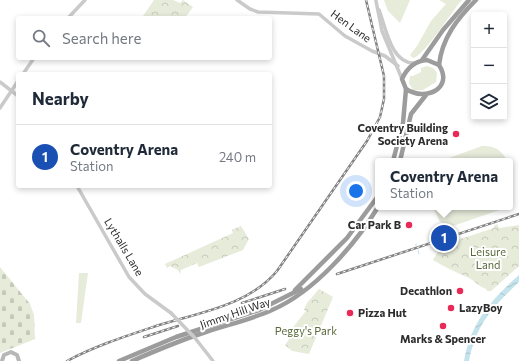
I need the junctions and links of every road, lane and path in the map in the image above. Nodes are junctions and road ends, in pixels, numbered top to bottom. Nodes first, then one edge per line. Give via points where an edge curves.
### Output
1 (85, 0) edge
2 (237, 0) edge
3 (375, 0) edge
4 (469, 0) edge
5 (476, 0) edge
6 (70, 16) edge
7 (385, 56) junction
8 (392, 56) junction
9 (399, 58) junction
10 (33, 60) edge
11 (420, 61) junction
12 (414, 63) junction
13 (439, 65) junction
14 (398, 66) junction
15 (24, 72) edge
16 (402, 79) junction
17 (0, 82) edge
18 (16, 84) edge
19 (406, 89) junction
20 (12, 90) junction
21 (16, 94) edge
22 (426, 95) junction
23 (0, 108) edge
24 (394, 158) edge
25 (401, 158) edge
26 (78, 188) edge
27 (375, 200) edge
28 (376, 210) edge
29 (340, 257) junction
30 (315, 272) junction
31 (322, 275) junction
32 (283, 299) junction
33 (128, 356) junction
34 (1, 360) edge
35 (20, 360) edge
36 (115, 361) edge
37 (119, 361) edge
38 (132, 361) edge
39 (213, 361) edge

1 - 6 street
2 - 7 street, Hen Lane via 258,12 319,14 345,36
3 - 8 street via 382,30
3 - 9 street
4 - 11 highway
5 - 13 highway via 449,32
7 - 8 street, Hen Lane
7 - 14 street, Hen Lane
8 - 9 street, Hen Lane
8 - 14 street
9 - 12 street, Hen Lane
10 - 15 street
11 - 12 highway
11 - 13 highway via 430,60
12 - 16 highway
13 - 22 highway via 443,75 442,81 436,90
14 - 16 street
16 - 19 highway
17 - 20 street
18 - 20 street
19 - 22 highway
19 - 24 highway via 403,123
20 - 21 street
20 - 23 street
22 - 25 highway via 411,114
26 - 39 street, Lythalls Lane, bridge via 129,277 142,291 171,312
27 - 30 highway via 355,228
28 - 29 highway, Jimmy Hill Way
29 - 30 highway via 321,272
29 - 31 highway, Jimmy Hill Way
30 - 32 highway
31 - 32 highway
31 - 38 highway, Jimmy Hill Way via 291,300 273,310 163,347
32 - 33 highway, Jimmy Hill Way via 259,310 176,337
33 - 36 main road
33 - 37 highway, Jimmy Hill Way
34 - 35 main road via 10,352

